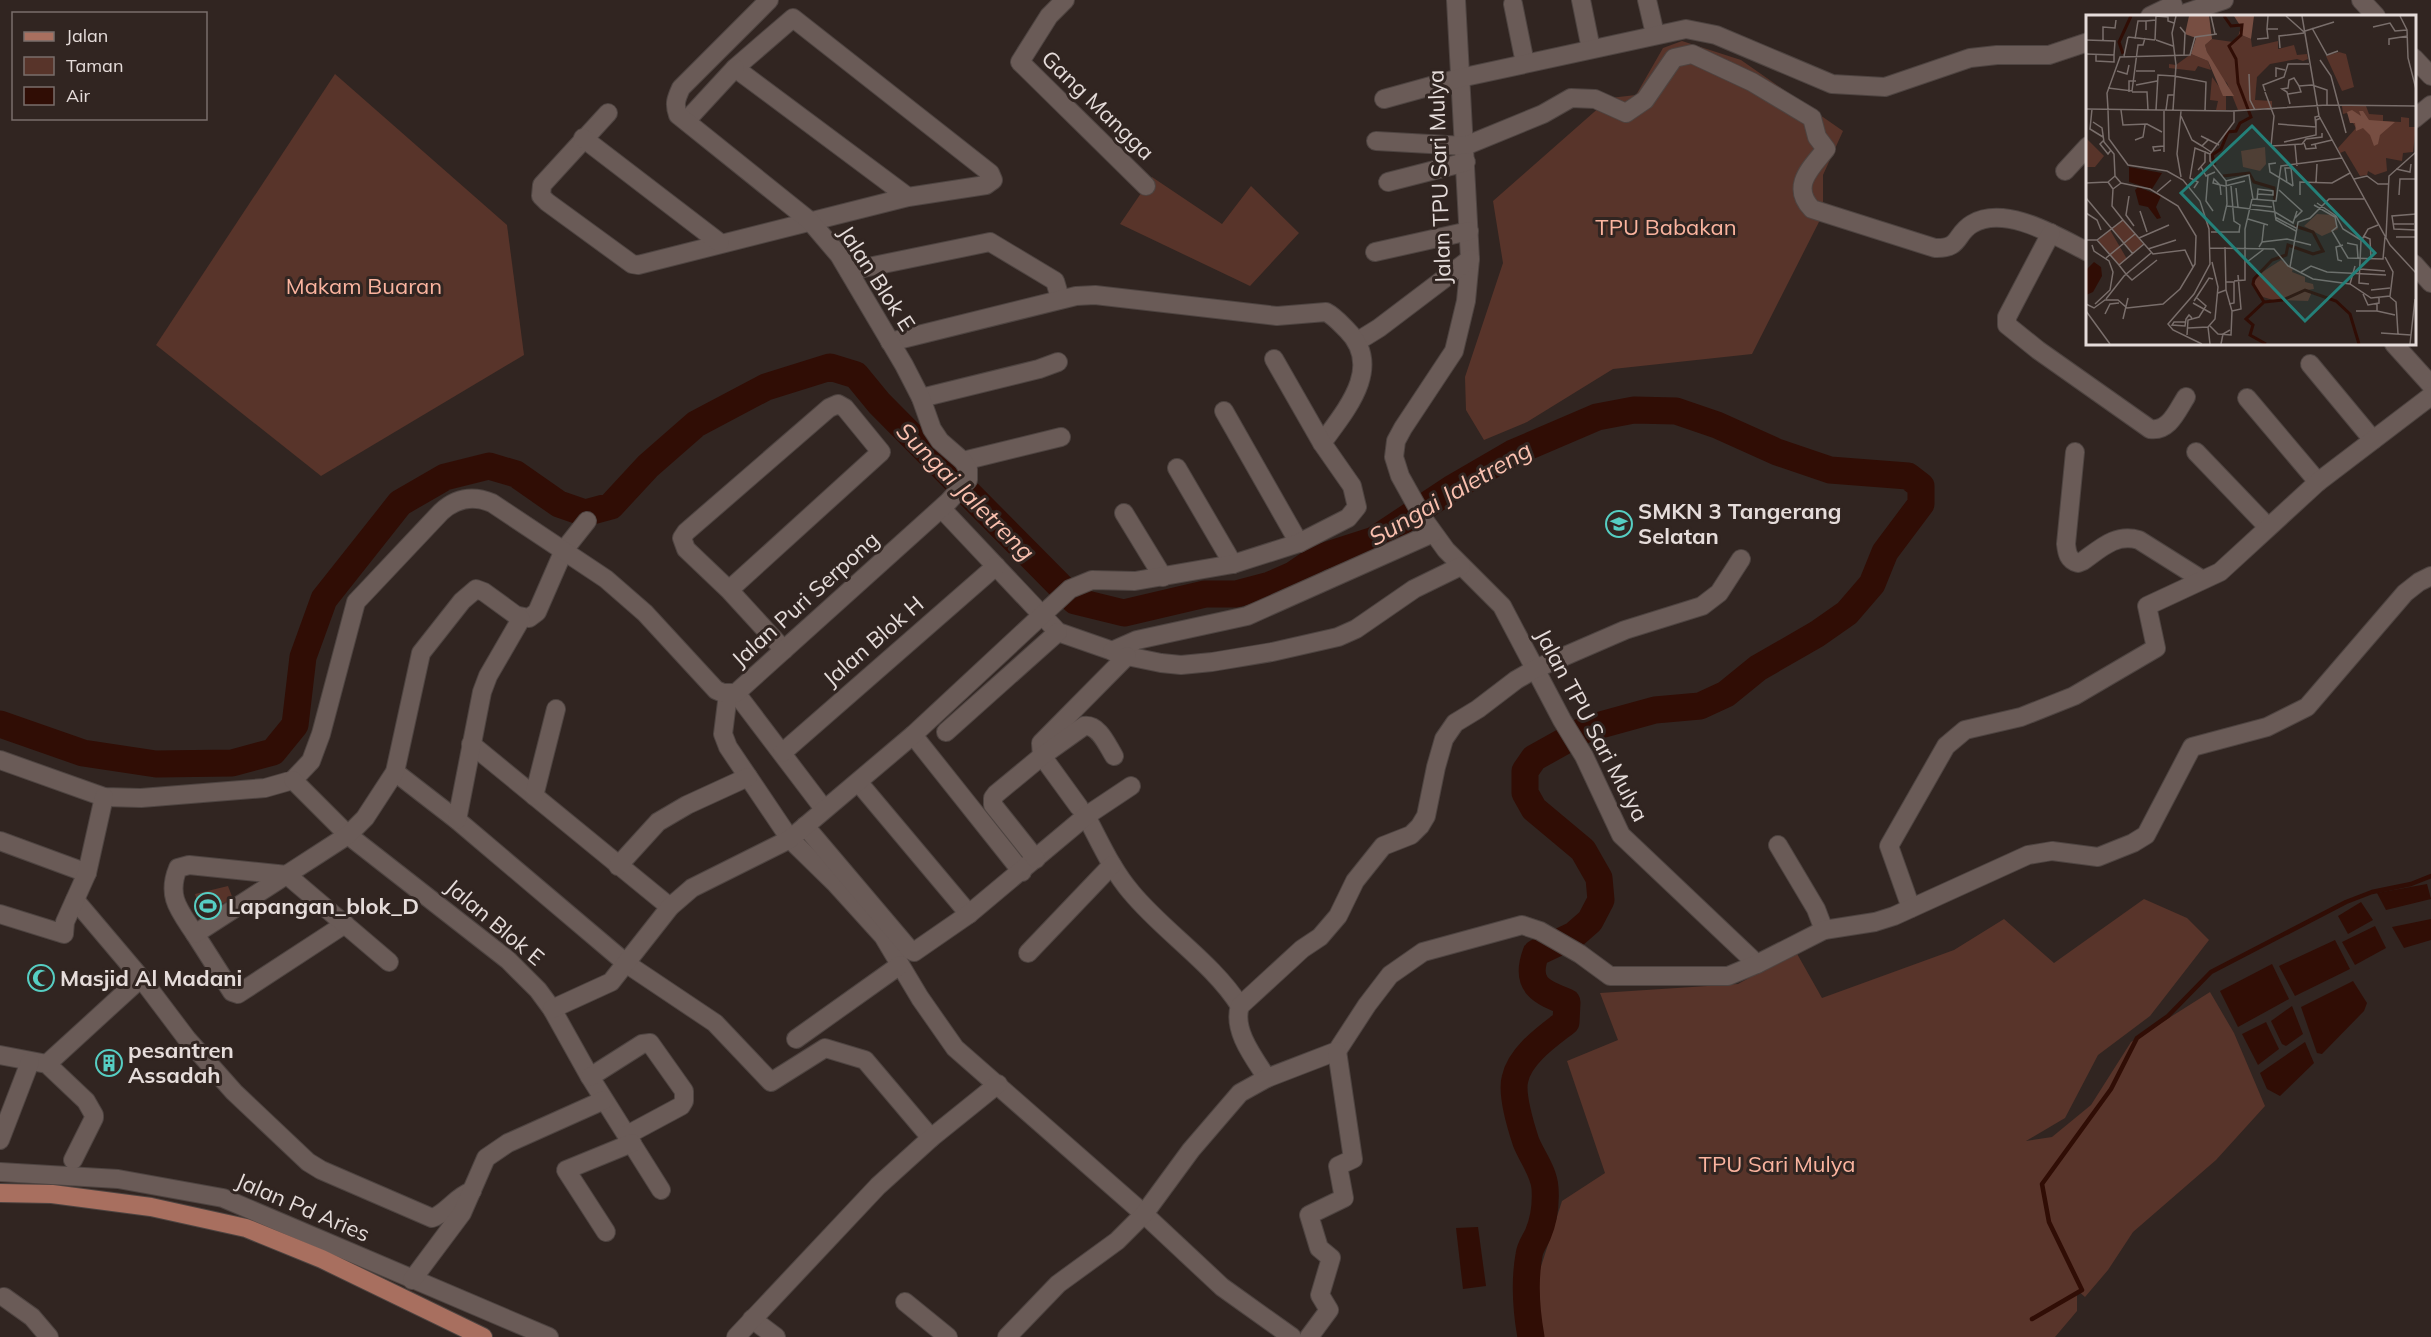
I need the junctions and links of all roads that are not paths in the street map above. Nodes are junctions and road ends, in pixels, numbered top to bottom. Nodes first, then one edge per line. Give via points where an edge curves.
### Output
1 (768, 0) edge
2 (1065, 0) edge
3 (1456, 0) edge
4 (1581, 0) edge
5 (1647, 0) edge
6 (2224, 0) edge
7 (2361, 0) edge
8 (1513, 4) dead end
9 (2176, 9) edge
10 (2154, 15) edge
11 (2375, 15) edge
12 (1655, 34) junction
13 (2086, 43) edge
14 (1591, 49) junction
15 (2416, 59) edge
16 (1525, 63) junction
17 (735, 68) junction
18 (2431, 76) edge
19 (1460, 78) junction
20 (1384, 99) dead end
21 (2431, 105) edge
22 (608, 113) dead end
23 (681, 114) junction
24 (2416, 118) edge
25 (583, 138) junction
26 (1376, 141) dead end
27 (2086, 148) edge
28 (1466, 154) junction
29 (2065, 171) dead end
30 (1388, 182) dead end
31 (1146, 186) dead end
32 (908, 197) junction
33 (810, 221) junction
34 (1469, 231) junction
35 (2051, 233) junction
36 (720, 243) junction
37 (2086, 251) edge
38 (1375, 252) dead end
39 (1470, 260) junction
40 (2416, 265) edge
41 (849, 271) junction
42 (2431, 284) edge
43 (1060, 298) junction
44 (1358, 341) junction
45 (890, 342) junction
46 (2395, 345) edge
47 (1274, 359) dead end
48 (1058, 362) dead end
49 (2310, 364) dead end
50 (2431, 385) edge
51 (2431, 396) edge
52 (2186, 397) dead end
53 (921, 398) junction
54 (2247, 398) dead end
55 (1224, 411) dead end
56 (1061, 437) dead end
57 (2373, 440) junction
58 (1322, 443) junction
59 (2075, 452) dead end
60 (2196, 452) dead end
61 (963, 461) junction
62 (1177, 468) dead end
63 (2318, 482) junction
64 (945, 505) junction
65 (1124, 513) dead end
66 (587, 521) dead end
67 (1429, 527) junction
68 (2268, 527) junction
69 (1299, 543) junction
70 (564, 550) junction
71 (1741, 559) dead end
72 (1233, 564) junction
73 (996, 566) junction
74 (1461, 566) junction
75 (2431, 576) edge
76 (1162, 577) junction
77 (2201, 579) junction
78 (729, 590) junction
79 (1046, 611) junction
80 (519, 616) junction
81 (1058, 632) junction
82 (784, 650) junction
83 (1120, 653) junction
84 (1535, 669) junction
85 (732, 693) junction
86 (556, 709) dead end
87 (946, 732) dead end
88 (913, 735) junction
89 (471, 744) junction
90 (782, 753) junction
91 (1042, 756) junction
92 (1114, 756) dead end
93 (0, 760) edge
94 (395, 772) junction
95 (748, 777) junction
96 (293, 780) junction
97 (859, 783) junction
98 (1131, 786) dead end
99 (534, 796) junction
100 (104, 797) junction
101 (824, 809) junction
102 (1083, 812) junction
103 (457, 820) junction
104 (805, 826) junction
105 (348, 835) junction
106 (790, 839) junction
107 (0, 841) edge
108 (1778, 844) dead end
109 (1112, 865) junction
110 (618, 866) junction
111 (1029, 866) junction
112 (87, 873) junction
113 (288, 875) junction
114 (75, 900) junction
115 (670, 907) junction
116 (1911, 908) junction
117 (0, 914) edge
118 (969, 914) junction
119 (345, 924) junction
120 (1824, 930) junction
121 (195, 934) junction
122 (1028, 953) dead end
123 (389, 962) dead end
124 (627, 964) junction
125 (1757, 964) junction
126 (900, 965) junction
127 (141, 978) junction
128 (1240, 1006) junction
129 (552, 1008) junction
130 (796, 1039) dead end
131 (1337, 1051) junction
132 (0, 1055) edge
133 (39, 1063) junction
134 (590, 1077) junction
135 (1267, 1078) junction
136 (998, 1084) junction
137 (604, 1100) junction
138 (931, 1138) junction
139 (629, 1139) junction
140 (0, 1140) edge
141 (73, 1161) dead end
142 (0, 1172) edge
143 (661, 1190) dead end
144 (472, 1191) junction
145 (0, 1193) edge
146 (1144, 1214) junction
147 (606, 1232) dead end
148 (412, 1280) junction
149 (4, 1297) dead end
150 (905, 1302) dead end
151 (752, 1319) junction
152 (543, 1334) edge
153 (48, 1337) edge
154 (483, 1337) edge
155 (736, 1337) edge
156 (776, 1337) edge
157 (948, 1337) edge
158 (1007, 1337) edge
159 (1292, 1337) edge
160 (1309, 1337) edge

1 - 23 street via 681,88 675,100
2 - 31 street, Gang Mangga via 1049,16 1020,62
3 - 19 street, Jalan TPU Sari Mulya
4 - 14 street
5 - 12 street
6 - 9 street
7 - 11 street
8 - 16 street
9 - 10 street
12 - 13 street via 1686,29 1716,35 1832,84 1885,87 1970,58 2049,55
12 - 14 street
14 - 16 street
15 - 18 street
16 - 19 street
17 - 23 street
17 - 32 street
17 - 32 street via 788,20 796,19 993,176 986,185
19 - 20 street
19 - 28 street, Jalan TPU Sari Mulya
21 - 24 street
22 - 25 street
23 - 33 street, Jalan Blok E
25 - 36 street
25 - 36 street via 542,185 541,196 547,202 632,264
26 - 28 street
27 - 29 street
28 - 30 street
28 - 34 street, Jalan TPU Sari Mulya
28 - 35 street via 1571,98 1595,99 1626,113 1645,100 1674,58 1692,54 1752,82 1812,118 1817,137 1826,149 1802,186 1803,196 1812,209 1935,248 1951,247 1972,224 2000,218
32 - 33 street
33 - 36 street
33 - 41 street, Jalan Blok E
34 - 38 street
34 - 39 street, Jalan TPU Sari Mulya
35 - 37 street
35 - 52 street via 2007,316 2007,325 2150,429 2165,428
39 - 44 street
39 - 67 street, Jalan TPU Sari Mulya via 1466,301 1454,351 1396,441 1394,457 1400,476
40 - 42 street
41 - 43 street via 990,242 1055,281
41 - 45 street, Jalan Blok E
43 - 44 street via 1095,295 1277,316 1326,312
43 - 45 street
44 - 58 street via 1364,362 1359,384 1352,402
45 - 53 street, Jalan Blok E
46 - 50 street
47 - 58 street
48 - 53 street
49 - 57 street
51 - 57 street
53 - 61 street, Jalan Blok E via 936,435
54 - 63 street
55 - 69 street
56 - 61 street
57 - 63 street
58 - 69 street via 1352,486 1357,507 1348,518
59 - 77 street via 2066,544 2070,559 2078,563 2127,536
60 - 68 street
61 - 64 street via 968,480
62 - 72 street
63 - 68 street
64 - 73 street
64 - 82 street, Jalan Puri Serpong
65 - 76 street
66 - 70 street
67 - 74 street, Jalan TPU Sari Mulya
67 - 83 street via 1247,616 1137,640
68 - 77 street via 2220,572
69 - 72 street
70 - 80 street via 537,612 529,618
70 - 85 street, Jalan Puri Serpong via 645,613 716,690
70 - 96 street, Jalan Puri Serpong via 483,499 465,499 446,507 356,603 321,734 311,761
71 - 84 street via 1719,593 1702,606 1625,630
72 - 76 street
73 - 79 street
73 - 90 street, Jalan Blok H
74 - 83 street via 1414,589 1338,637 1272,652 1181,665
74 - 84 street, Jalan TPU Sari Mulya via 1502,606
75 - 116 street via 2405,594 2307,707 2267,727 2192,747 2154,823 2141,839 2098,857 2040,851
76 - 79 street via 1092,580 1070,589
77 - 116 street via 2147,606 2156,648 2074,696 2021,717 1965,730 1946,746 1889,846
78 - 78 street via 882,452 845,408 829,408 686,532 682,542 686,549
78 - 82 street
79 - 81 street
79 - 88 street
80 - 89 street via 521,623 488,676
80 - 94 street via 476,589 428,643 421,653
81 - 83 street
81 - 87 street
82 - 85 street, Jalan Puri Serpong
83 - 91 street via 1041,743
84 - 125 street, Jalan TPU Sari Mulya via 1584,756 1621,835
84 - 128 street via 1455,723 1436,767 1426,816 1420,826 1411,835 1383,846 1355,880 1338,916 1320,937
85 - 90 street
85 - 95 street via 723,734
86 - 99 street
88 - 97 street
88 - 111 street
89 - 99 street
89 - 103 street
90 - 101 street
91 - 92 street via 1088,725 1096,729
91 - 102 street
91 - 111 street via 993,798 993,805
93 - 100 street
94 - 103 street
94 - 105 street via 365,818
95 - 106 street
95 - 110 street via 658,822
96 - 100 street via 265,788 141,798
96 - 105 street, Jalan Blok E
97 - 101 street
97 - 118 street
98 - 102 street
99 - 110 street
100 - 112 street
101 - 104 street
102 - 109 street
102 - 111 street
103 - 124 street
104 - 106 street
104 - 118 street via 910,950 917,951
105 - 113 street
105 - 129 street, Jalan Blok E via 508,960
106 - 115 street via 702,881
106 - 126 street via 883,936
107 - 112 street
108 - 120 street
109 - 122 street
109 - 128 street via 1132,894 1228,986
110 - 115 street
111 - 118 street
112 - 114 street
113 - 119 street
113 - 121 street
113 - 121 street via 189,864 178,868 172,888 180,911
114 - 117 street via 64,934
114 - 127 street
115 - 124 street
116 - 120 street via 1875,922
119 - 121 street via 238,994 232,992
119 - 123 street
120 - 125 street
124 - 129 street via 611,982
124 - 138 street via 715,1023 771,1083 825,1048 865,1060
125 - 131 street via 1728,976 1610,976 1540,930 1522,925 1424,952 1390,975
126 - 130 street
126 - 136 street via 955,1048
127 - 133 street
127 - 144 street via 234,1092 321,1170 432,1218
128 - 135 street via 1239,1026
129 - 134 street, Jalan Blok E
131 - 135 street
131 - 160 street via 1353,1160 1338,1166 1344,1198 1309,1215 1319,1248 1330,1258 1320,1294 1329,1310
132 - 133 street
133 - 140 street
133 - 141 street via 86,1101 94,1115
134 - 137 street, Jalan Blok E
134 - 139 street via 642,1044 651,1043 684,1091 681,1106
135 - 146 street via 1240,1093
136 - 138 street
136 - 146 street
137 - 139 street, Jalan Blok E
137 - 144 street via 499,1148 486,1158
138 - 151 street via 878,1186
139 - 143 street, Jalan Blok E
139 - 147 street via 566,1170
142 - 148 street, Jalan Pd Aries via 118,1179 223,1198
144 - 148 street via 462,1213
145 - 154 main road via 52,1194 151,1207 246,1228 322,1259
146 - 158 street via 1117,1241 1058,1284
146 - 159 street via 1222,1287
148 - 152 street, Jalan Pd Aries
149 - 153 street via 32,1317
150 - 157 street
151 - 155 street
151 - 156 street

